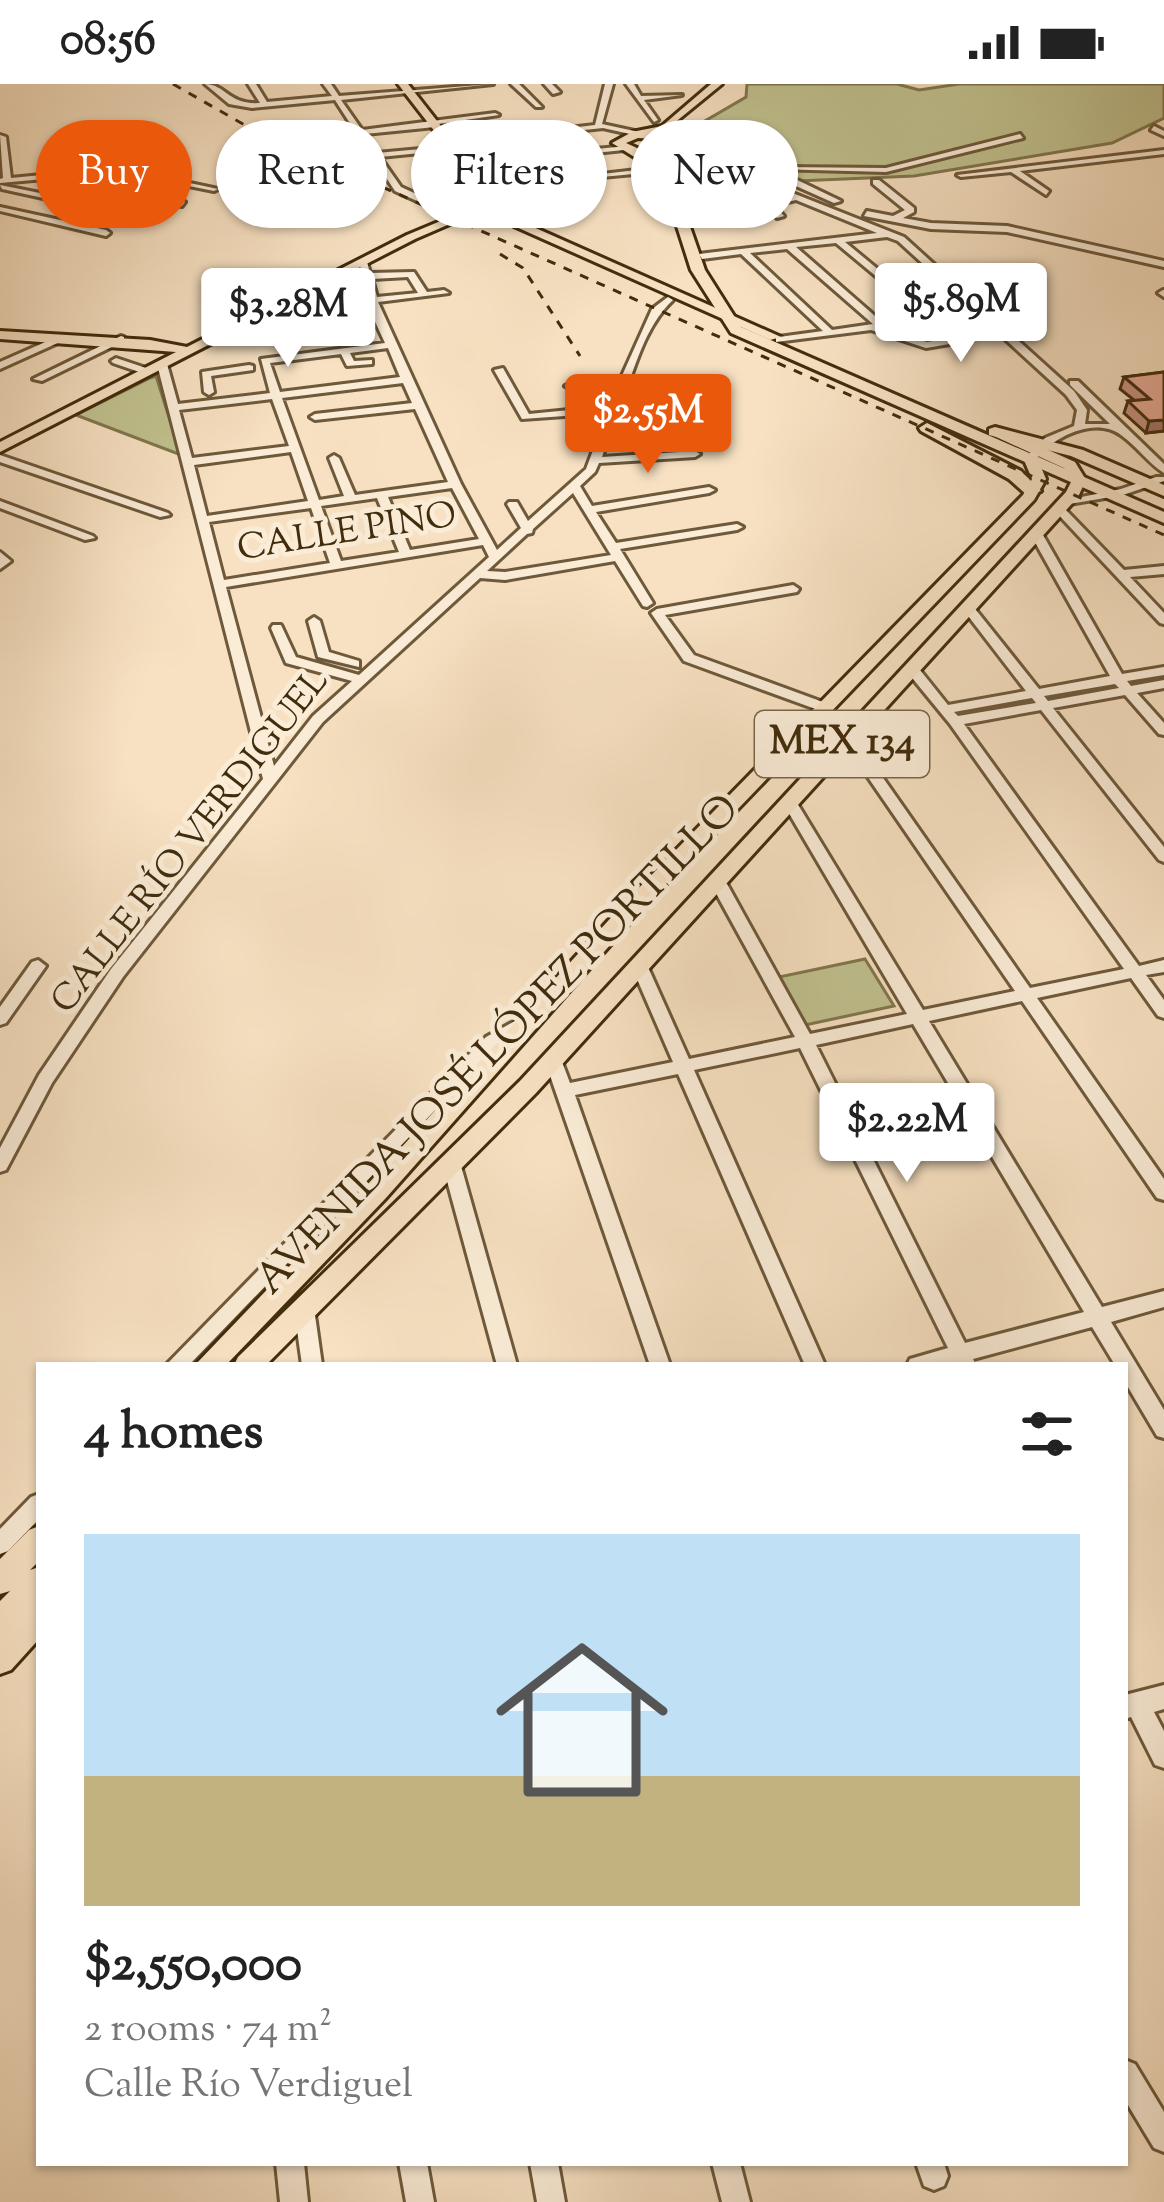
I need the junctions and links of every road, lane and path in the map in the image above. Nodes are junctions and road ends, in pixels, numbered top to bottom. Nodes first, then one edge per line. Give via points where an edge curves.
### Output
1 (235, 84) edge
2 (252, 84) edge
3 (327, 84) edge
4 (489, 84) edge
5 (515, 84) edge
6 (605, 84) edge
7 (649, 84) edge
8 (717, 84) edge
9 (728, 84) edge
10 (211, 85) edge
11 (631, 85) edge
12 (400, 88) edge
13 (678, 95) dead end
14 (336, 98) junction
15 (640, 98) junction
16 (296, 102) junction
17 (538, 105) dead end
18 (266, 106) junction
19 (495, 116) dead end
20 (308, 120) edge
21 (350, 120) edge
22 (425, 120) edge
23 (482, 120) edge
24 (588, 120) edge
25 (653, 120) dead end
26 (676, 120) edge
27 (688, 120) edge
28 (1154, 128) dead end
29 (607, 135) edge
30 (631, 136) edge
31 (1020, 136) dead end
32 (2, 137) edge
33 (621, 146) junction
34 (1163, 147) edge
35 (607, 148) edge
36 (631, 151) edge
37 (1012, 169) junction
38 (798, 170) edge
39 (387, 175) edge
40 (36, 179) edge
41 (877, 182) dead end
42 (982, 182) dead end
43 (2, 183) edge
44 (798, 183) edge
45 (192, 185) edge
46 (214, 189) dead end
47 (36, 191) edge
48 (1046, 193) dead end
49 (411, 194) edge
50 (800, 199) edge
51 (0, 209) edge
52 (892, 220) junction
53 (430, 228) edge
54 (506, 228) edge
55 (689, 228) edge
56 (693, 228) edge
57 (936, 230) junction
58 (884, 231) junction
59 (106, 233) dead end
60 (838, 240) junction
61 (789, 246) junction
62 (743, 251) junction
63 (568, 252) junction
64 (702, 256) junction
65 (938, 265) junction
66 (1164, 267) edge
67 (366, 268) junction
68 (444, 293) dead end
69 (712, 294) junction
70 (424, 295) junction
71 (686, 298) junction
72 (297, 299) junction
73 (373, 300) junction
74 (664, 303) junction
75 (723, 317) junction
76 (933, 319) junction
77 (0, 325) edge
78 (1004, 326) junction
79 (876, 327) junction
80 (269, 331) dead end
81 (830, 333) junction
82 (0, 335) edge
83 (59, 339) junction
84 (777, 339) junction
85 (120, 342) junction
86 (391, 345) junction
87 (344, 350) junction
88 (190, 351) junction
89 (307, 354) junction
90 (116, 361) dead end
91 (369, 362) dead end
92 (0, 365) edge
93 (249, 368) dead end
94 (157, 369) junction
95 (313, 369) dead end
96 (499, 370) dead end
97 (38, 379) dead end
98 (407, 379) junction
99 (626, 381) junction
100 (570, 386) dead end
101 (249, 387) dead end
102 (209, 392) junction
103 (275, 395) junction
104 (891, 399) junction
105 (173, 402) junction
106 (419, 405) junction
107 (616, 407) junction
108 (315, 417) dead end
109 (694, 422) dead end
110 (1079, 427) junction
111 (1123, 431) junction
112 (0, 448) edge
113 (295, 448) junction
114 (1038, 451) junction
115 (695, 454) dead end
116 (0, 458) edge
117 (334, 458) dead end
118 (598, 460) junction
119 (188, 462) junction
120 (1161, 481) edge
121 (455, 484) junction
122 (574, 487) junction
123 (709, 490) dead end
124 (381, 494) junction
125 (1031, 494) junction
126 (1102, 495) junction
127 (1068, 496) junction
128 (351, 499) junction
129 (0, 504) edge
130 (316, 504) junction
131 (513, 504) dead end
132 (588, 510) junction
133 (164, 515) dead end
134 (202, 520) junction
135 (1164, 522) edge
136 (737, 527) dead end
137 (528, 531) junction
138 (1037, 536) junction
139 (89, 538) dead end
140 (486, 541) junction
141 (615, 552) junction
142 (406, 554) junction
143 (495, 557) junction
144 (337, 566) junction
145 (1164, 569) edge
146 (476, 574) junction
147 (1121, 574) junction
148 (218, 585) junction
149 (793, 589) dead end
150 (652, 608) junction
151 (968, 608) junction
152 (1164, 620) edge
153 (314, 621) dead end
154 (278, 628) dead end
155 (877, 657) junction
156 (911, 668) junction
157 (1164, 670) edge
158 (365, 675) junction
159 (1123, 684) junction
160 (1164, 684) edge
161 (1038, 699) junction
162 (826, 708) junction
163 (951, 715) junction
164 (1164, 731) edge
165 (848, 738) junction
166 (270, 779) junction
167 (790, 803) junction
168 (1164, 857) edge
169 (719, 884) junction
170 (38, 965) dead end
171 (639, 965) junction
172 (1164, 966) edge
173 (1134, 972) junction
174 (0, 988) edge
175 (20, 991) junction
176 (1027, 994) junction
177 (1164, 1012) edge
178 (917, 1017) junction
179 (0, 1019) edge
180 (528, 1019) junction
181 (806, 1040) junction
182 (553, 1058) junction
183 (683, 1064) junction
184 (564, 1091) junction
185 (0, 1166) edge
186 (452, 1166) junction
187 (1164, 1193) edge
188 (1164, 1299) edge
189 (304, 1308) junction
190 (1099, 1318) junction
191 (278, 1335) junction
192 (963, 1359) edge
193 (179, 1362) edge
194 (212, 1362) edge
195 (251, 1362) edge
196 (264, 1362) edge
197 (313, 1362) edge
198 (506, 1362) edge
199 (659, 1362) edge
200 (814, 1362) edge
201 (1125, 1362) edge
202 (1128, 1368) edge
203 (1164, 1430) edge
204 (36, 1507) edge
205 (36, 1543) edge
206 (0, 1544) edge
207 (0, 1580) edge
208 (36, 1584) edge
209 (36, 1619) edge
210 (0, 1623) edge
211 (0, 1659) edge
212 (1164, 1697) edge
213 (1131, 1705) edge
214 (1164, 1756) edge
215 (1128, 2079) edge
216 (1164, 2138) edge
217 (290, 2166) edge
218 (414, 2166) edge
219 (545, 2166) edge
220 (727, 2166) edge
221 (294, 2202) edge
222 (420, 2202) edge
223 (551, 2202) edge
224 (736, 2202) edge

1 - 10 street
2 - 18 street
3 - 14 street
4 - 12 street
5 - 17 street
6 - 24 street
7 - 11 street
8 - 26 highway
9 - 27 highway
10 - 18 street via 236,104
11 - 15 street
12 - 14 street
12 - 22 main road
13 - 15 street
14 - 16 street
14 - 21 street
15 - 25 street
16 - 18 street
16 - 20 street
19 - 23 street
28 - 34 street
29 - 33 street
30 - 33 highway via 619,139
31 - 38 street via 874,171
32 - 43 street
33 - 35 street
33 - 36 highway
34 - 37 street
37 - 42 street via 965,174
37 - 48 street
39 - 49 street
40 - 43 street
41 - 52 street via 911,210
43 - 47 street
44 - 52 street
45 - 46 street
50 - 58 street
51 - 59 street
52 - 57 street
52 - 58 street
53 - 67 main road
54 - 63 main road
55 - 69 highway
56 - 64 highway
57 - 58 street
57 - 65 street via 923,243
57 - 66 street via 999,233
58 - 60 street
58 - 65 street
60 - 61 street
60 - 76 street
61 - 62 street
61 - 79 street
62 - 64 street
62 - 81 street
63 - 71 main road
63 - 74 main road
64 - 75 highway
65 - 78 street
67 - 70 street via 412,274
67 - 72 main road
67 - 73 street
68 - 70 street
69 - 71 main road
69 - 75 highway
70 - 73 street
71 - 75 main road
72 - 80 street via 319,324
72 - 88 main road
72 - 94 main road
73 - 86 street
74 - 75 main road
74 - 99 street, CALLE RÍO VERDIGUEL
75 - 84 highway
75 - 104 highway
76 - 79 street
76 - 79 street via 958,340 919,344
77 - 85 main road
78 - 110 street via 1075,398
78 - 111 street
79 - 81 street
81 - 84 street
82 - 83 main road
83 - 85 main road
83 - 92 street
84 - 114 highway
85 - 88 main road
85 - 97 street
86 - 87 street
86 - 98 street
87 - 89 street
87 - 91 street via 350,364
88 - 94 main road
89 - 95 street
89 - 103 street via 264,360
90 - 94 street
93 - 102 street via 206,374
94 - 105 street
94 - 112 main road
96 - 107 street via 526,417
98 - 103 street
98 - 106 street
99 - 100 street
99 - 107 street, CALLE RÍO VERDIGUEL
101 - 102 street
102 - 105 street
103 - 105 street
103 - 113 street
104 - 114 highway
104 - 125 highway
105 - 119 street
106 - 108 street
106 - 121 street
107 - 109 street via 664,403 677,421
107 - 118 street, CALLE RÍO VERDIGUEL
110 - 111 street
110 - 114 street
111 - 120 street
113 - 119 street
113 - 130 street
114 - 120 highway
114 - 125 main road
114 - 127 highway
115 - 118 street
116 - 133 street
117 - 128 street
118 - 122 street, CALLE RÍO VERDIGUEL
119 - 134 street
120 - 126 street
121 - 124 street
121 - 140 street
122 - 132 street
122 - 137 street, CALLE RÍO VERDIGUEL
123 - 132 street
124 - 128 street
124 - 142 street
125 - 127 highway
125 - 155 main road, AVENIDA JOSÉ LÓPEZ PORTILLO / MEX 134
126 - 127 highway
126 - 135 highway
127 - 138 main road, AVENIDA JOSÉ LÓPEZ PORTILLO / MEX 134
127 - 147 street
128 - 130 street
129 - 139 street
130 - 134 street
130 - 144 street
131 - 137 street
132 - 141 street
134 - 148 street
136 - 141 street
137 - 143 street, CALLE RÍO VERDIGUEL
138 - 151 main road, AVENIDA JOSÉ LÓPEZ PORTILLO / MEX 134
138 - 159 street
140 - 142 street, CALLE PINO
140 - 143 street
141 - 146 street via 505,576
141 - 150 street
142 - 144 street, CALLE PINO
143 - 146 street, CALLE RÍO VERDIGUEL
144 - 148 street, CALLE PINO
145 - 147 street
146 - 158 street, CALLE RÍO VERDIGUEL
147 - 152 street
148 - 166 street
149 - 150 street
150 - 162 street via 689,658
151 - 156 main road, AVENIDA JOSÉ LÓPEZ PORTILLO / MEX 134
151 - 161 street
153 - 158 street via 323,654
154 - 158 street via 291,660
155 - 156 main road via 900,654
155 - 162 main road, AVENIDA JOSÉ LÓPEZ PORTILLO / MEX 134
156 - 163 street
156 - 165 main road, AVENIDA JOSÉ LÓPEZ PORTILLO / MEX 134
157 - 159 street
158 - 166 street, CALLE RÍO VERDIGUEL
159 - 160 street
159 - 161 street
159 - 164 street
161 - 163 street
161 - 168 street
162 - 180 main road, AVENIDA JOSÉ LÓPEZ PORTILLO / MEX 134
163 - 173 street
165 - 167 main road, AVENIDA JOSÉ LÓPEZ PORTILLO / MEX 134
165 - 176 street
166 - 185 street, CALLE RÍO VERDIGUEL via 117,973 45,1080
167 - 169 main road, AVENIDA JOSÉ LÓPEZ PORTILLO / MEX 134
167 - 178 street
169 - 171 main road, AVENIDA JOSÉ LÓPEZ PORTILLO / MEX 134
169 - 181 street
170 - 175 street
171 - 182 main road, AVENIDA JOSÉ LÓPEZ PORTILLO / MEX 134
171 - 183 street
172 - 173 street
173 - 176 street
173 - 177 street
174 - 175 street
175 - 179 street
176 - 178 street
176 - 187 street
178 - 181 street
178 - 190 street
180 - 193 street via 492,1041
180 - 194 main road, AVENIDA JOSÉ LÓPEZ PORTILLO / MEX 134
181 - 183 street
181 - 192 street
182 - 184 street
182 - 186 main road, AVENIDA JOSÉ LÓPEZ PORTILLO / MEX 134
183 - 184 street
183 - 200 street
184 - 199 street
186 - 189 main road, AVENIDA JOSÉ LÓPEZ PORTILLO / MEX 134
186 - 198 street
188 - 190 street
189 - 191 main road, AVENIDA JOSÉ LÓPEZ PORTILLO / MEX 134
189 - 197 street
190 - 192 street
190 - 201 street
191 - 195 main road, AVENIDA JOSÉ LÓPEZ PORTILLO / MEX 134
191 - 196 main road
202 - 203 street
204 - 206 street
205 - 207 main road
208 - 210 main road
209 - 211 main road
212 - 213 street
213 - 214 street
215 - 216 street
217 - 221 street
218 - 222 street
219 - 223 street
220 - 224 street

